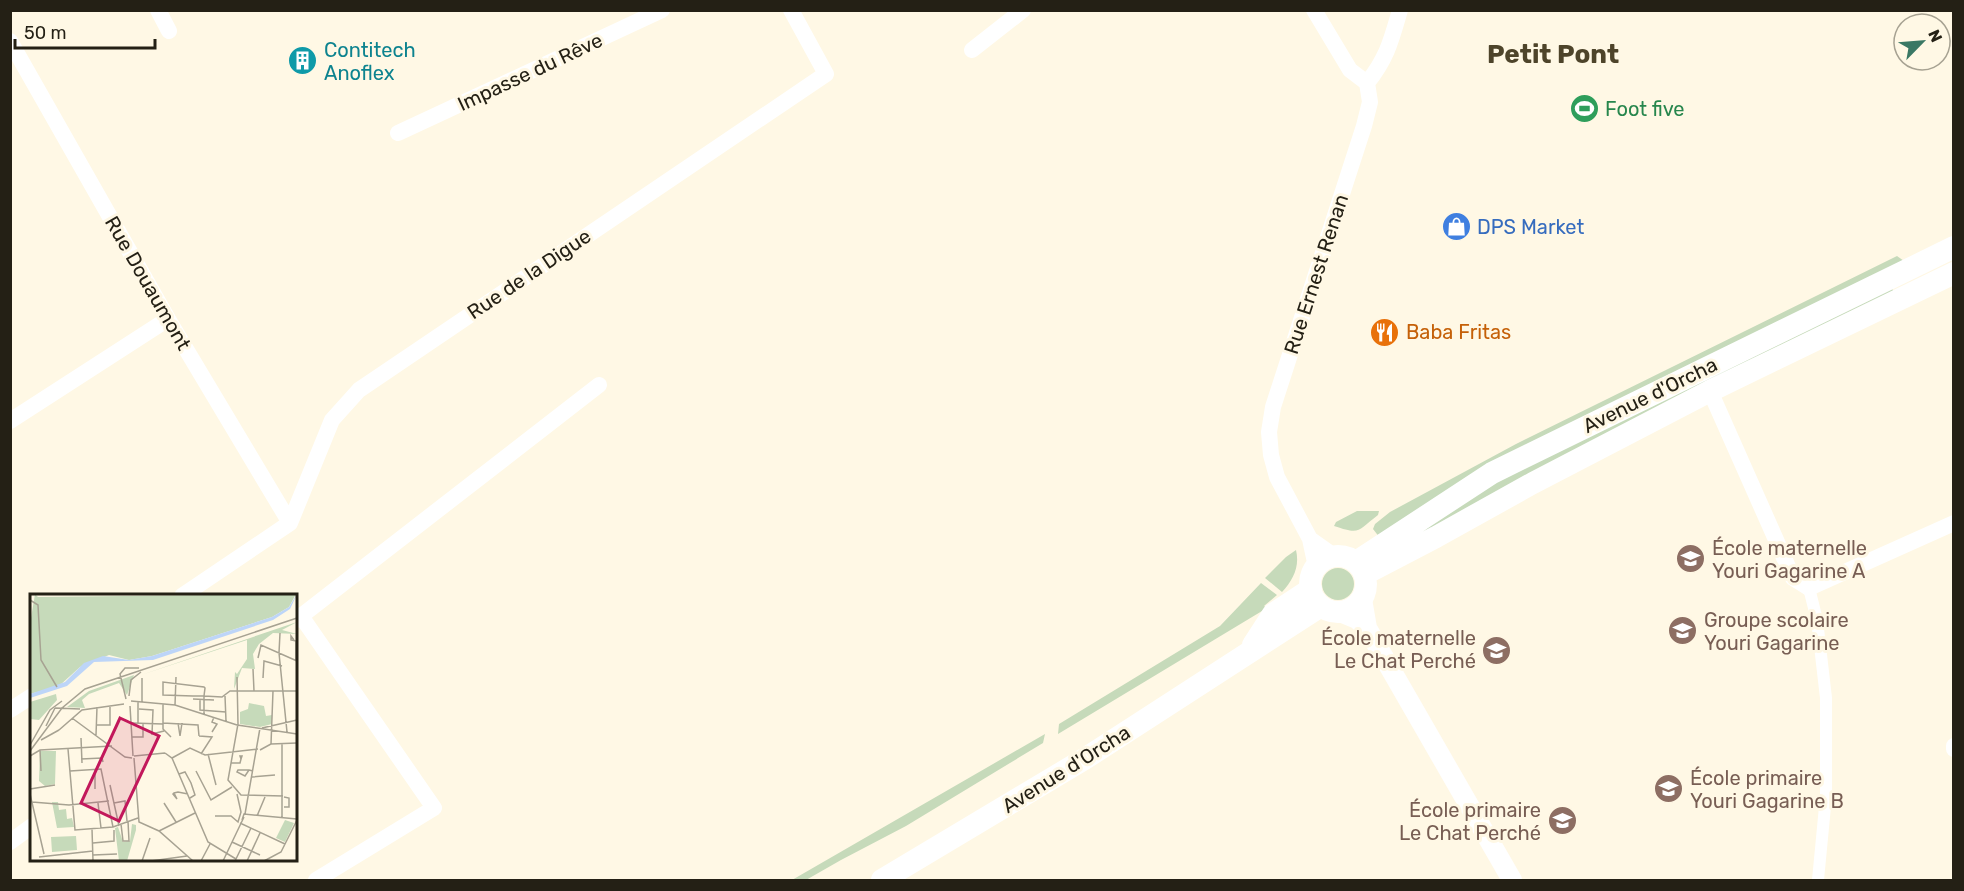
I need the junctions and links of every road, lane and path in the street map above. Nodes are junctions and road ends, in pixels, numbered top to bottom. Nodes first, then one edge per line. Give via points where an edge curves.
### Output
1 (158, 10) edge
2 (662, 10) edge
3 (791, 10) edge
4 (1023, 10) edge
5 (1314, 10) edge
6 (1400, 10) edge
7 (169, 32) dead end
8 (10, 41) edge
9 (972, 50) dead end
10 (1367, 83) junction
11 (398, 133) dead end
12 (1953, 247) edge
13 (1953, 273) edge
14 (168, 320) junction
15 (599, 385) dead end
16 (1710, 391) junction
17 (10, 421) edge
18 (290, 523) junction
19 (1953, 523) edge
20 (1325, 561) junction
21 (1360, 568) junction
22 (1809, 588) junction
23 (185, 594) edge
24 (1362, 599) junction
25 (1324, 602) junction
26 (298, 618) edge
27 (1367, 628) junction
28 (30, 697) edge
29 (10, 710) edge
30 (30, 827) edge
31 (10, 842) edge
32 (316, 880) edge
33 (882, 880) edge
34 (1512, 880) edge
35 (1818, 880) edge

1 - 7 street
2 - 11 street, Impasse du Rêve
3 - 18 street, Rue de la Digue via 826,74 359,390 332,420
4 - 9 street
5 - 10 street via 1350,70
6 - 10 street via 1381,65
8 - 14 street, Rue Douaumont
10 - 20 street, Rue Ernest Renan via 1370,102 1364,126 1273,407 1269,432 1277,477
12 - 21 main road, Avenue d'Orcha via 1492,473
13 - 16 main road, Avenue d'Orcha
14 - 17 street
14 - 18 street, Rue Douaumont
15 - 26 street
16 - 21 main road, Avenue d'Orcha via 1436,537
16 - 22 street via 1793,578
18 - 23 street
19 - 22 street
20 - 21 main road via 1342,556
20 - 25 main road via 1310,581
21 - 24 main road via 1366,586
22 - 35 street via 1817,620 1826,698 1826,796
24 - 25 main road via 1349,610
24 - 27 street
25 - 27 street
25 - 33 main road, Avenue d'Orcha via 1273,614 1248,654 1086,758
26 - 32 street via 434,808
27 - 34 street
28 - 29 street
30 - 31 street

